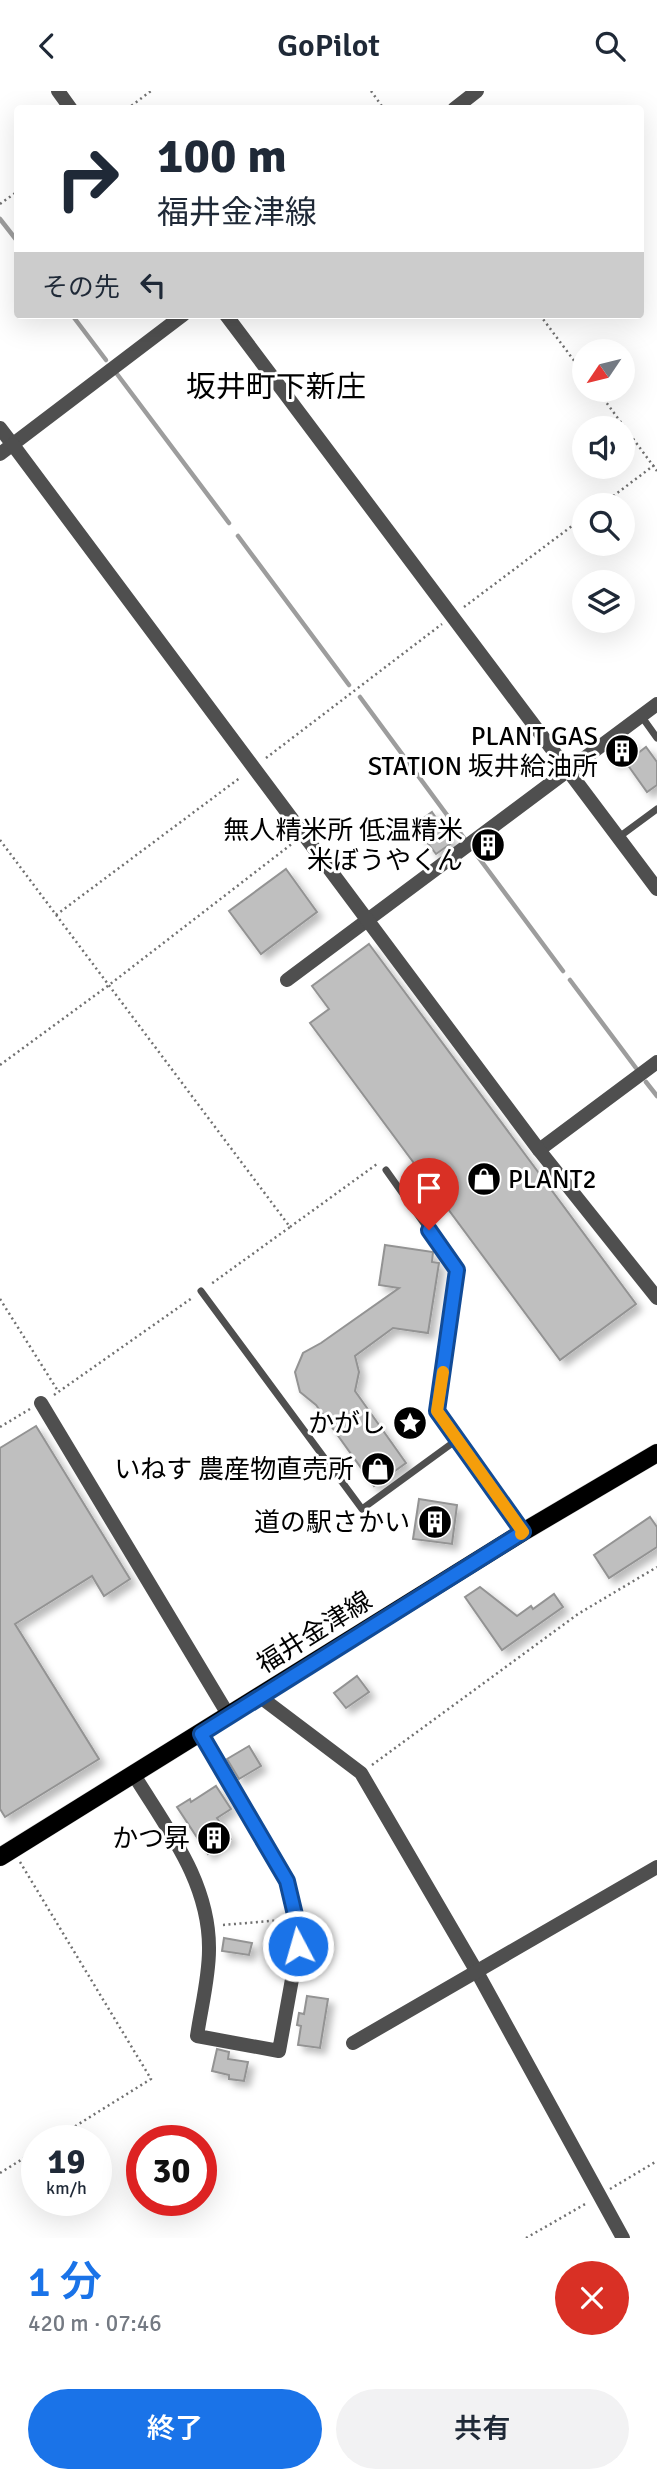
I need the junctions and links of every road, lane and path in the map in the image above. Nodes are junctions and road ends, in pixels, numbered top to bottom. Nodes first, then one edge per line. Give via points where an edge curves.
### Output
1 (151, 91) edge
2 (477, 91) edge
3 (132, 105) edge
4 (459, 105) edge
5 (178, 319) edge
6 (229, 319) edge
7 (543, 319) edge
8 (572, 358) edge
9 (607, 403) edge
10 (0, 428) edge
11 (13, 445) junction
12 (0, 454) edge
13 (655, 464) edge
14 (657, 471) edge
15 (617, 493) edge
16 (572, 526) edge
17 (452, 616) junction
18 (657, 704) edge
19 (642, 717) junction
20 (657, 738) edge
21 (569, 771) junction
22 (657, 809) edge
23 (304, 835) junction
24 (618, 838) junction
25 (0, 840) edge
26 (657, 889) edge
27 (369, 921) junction
28 (287, 980) dead end
29 (109, 985) junction
30 (657, 1062) edge
31 (0, 1065) edge
32 (539, 1150) junction
33 (380, 1162) dead end
34 (386, 1170) dead end
35 (290, 1227) junction
36 (201, 1291) junction
37 (657, 1298) edge
38 (0, 1299) edge
39 (59, 1392) junction
40 (41, 1403) junction
41 (0, 1427) edge
42 (458, 1439) junction
43 (657, 1453) edge
44 (523, 1532) junction
45 (657, 1567) edge
46 (259, 1696) junction
47 (229, 1716) junction
48 (201, 1734) junction
49 (361, 1773) junction
50 (134, 1775) junction
51 (6, 1853) edge
52 (657, 1867) edge
53 (296, 1919) junction
54 (208, 1927) junction
55 (477, 1972) junction
56 (353, 2043) dead end
57 (77, 2125) edge
58 (21, 2160) edge
59 (0, 2173) edge
60 (623, 2238) edge

1 - 3 path
2 - 4 street
5 - 11 street
6 - 17 street
7 - 8 path
9 - 13 path
10 - 11 street
11 - 12 street
11 - 23 street
13 - 14 path
13 - 15 path
16 - 17 path
17 - 21 street
18 - 19 street
19 - 20 lane
19 - 21 street
21 - 24 street
21 - 27 street
22 - 24 lane
23 - 27 street
23 - 29 path
24 - 26 street
25 - 29 path
27 - 28 street
27 - 32 street
29 - 31 path
29 - 35 path
30 - 32 street
32 - 37 street
33 - 35 path
34 - 42 lane via 457,1270 437,1411
35 - 36 path
36 - 39 path
36 - 42 lane via 362,1509
38 - 39 path
39 - 40 path
40 - 41 path
40 - 47 street
42 - 44 lane
43 - 44 main road, 福井金津線
44 - 46 main road, 福井金津線
45 - 49 path via 578,1614
46 - 47 main road, 福井金津線
46 - 49 street
47 - 48 main road, 福井金津線
48 - 50 main road, 福井金津線
48 - 53 street via 287,1881
49 - 55 street
50 - 51 main road, 福井金津線
50 - 54 street via 192,1870
51 - 57 path via 151,2079
52 - 55 street
53 - 54 path
53 - 54 street via 298,1946 279,2051 197,2036
55 - 56 street
55 - 60 street
58 - 59 path

